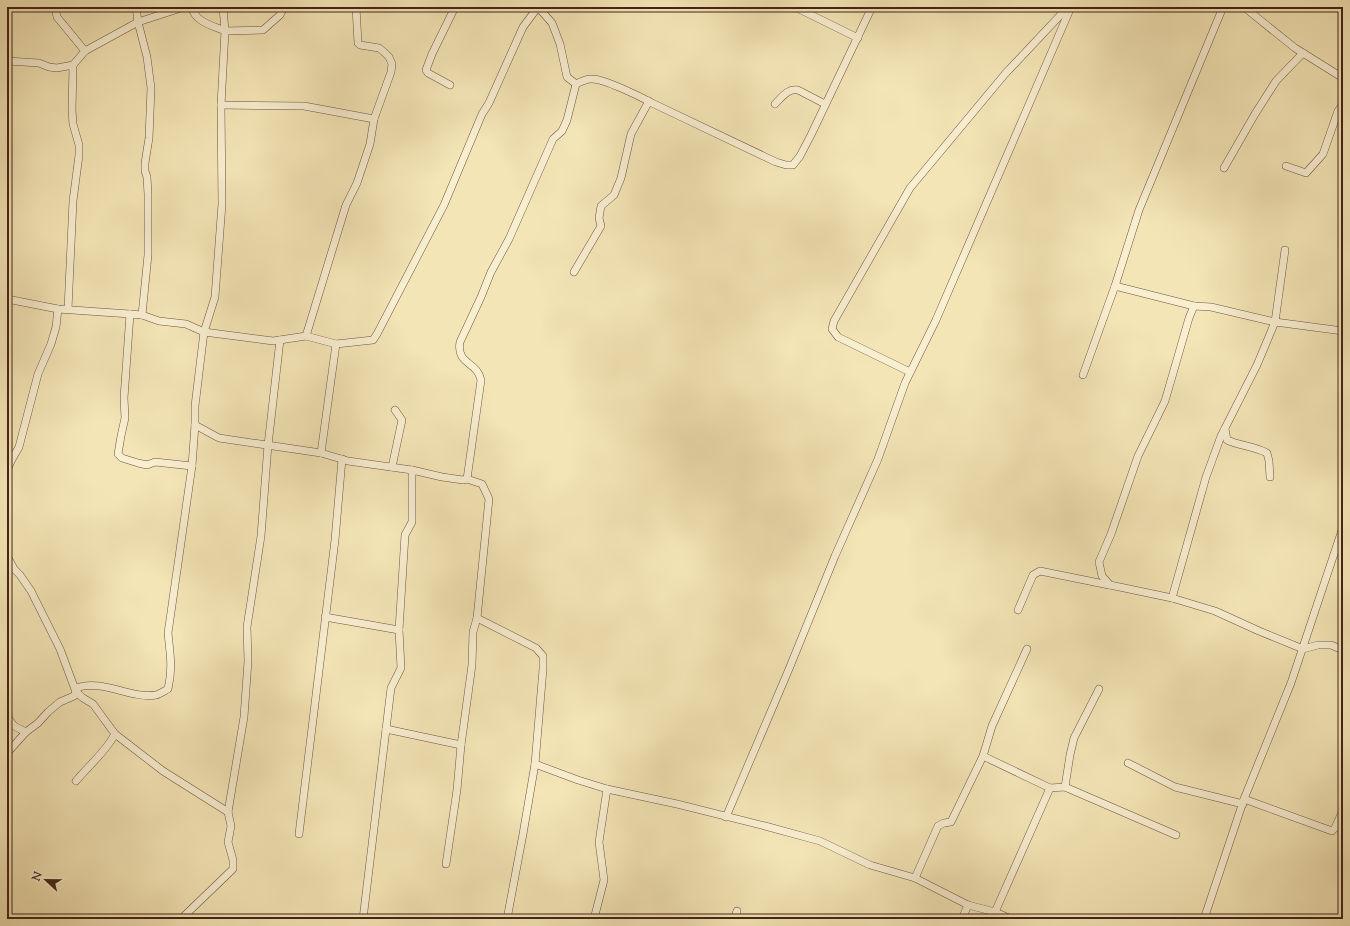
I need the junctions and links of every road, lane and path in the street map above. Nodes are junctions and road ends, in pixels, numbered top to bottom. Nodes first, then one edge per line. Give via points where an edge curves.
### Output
1 (56, 7) edge
2 (136, 7) edge
3 (184, 7) edge
4 (192, 7) edge
5 (223, 7) edge
6 (284, 7) edge
7 (356, 7) edge
8 (455, 7) edge
9 (538, 7) edge
10 (795, 7) edge
11 (872, 7) edge
12 (1068, 7) edge
13 (1072, 7) edge
14 (1223, 7) edge
15 (1244, 7) edge
16 (138, 22) junction
17 (225, 32) junction
18 (858, 38) junction
19 (85, 51) junction
20 (1303, 53) junction
21 (7, 61) edge
22 (73, 65) junction
23 (1343, 78) edge
24 (576, 84) junction
25 (450, 85) dead end
26 (649, 101) junction
27 (775, 104) dead end
28 (825, 104) junction
29 (1343, 104) edge
30 (220, 105) junction
31 (374, 119) junction
32 (1286, 166) dead end
33 (1224, 168) dead end
34 (1285, 250) dead end
35 (574, 272) dead end
36 (1115, 286) junction
37 (7, 299) edge
38 (1194, 306) junction
39 (58, 309) junction
40 (68, 309) junction
41 (130, 314) junction
42 (142, 315) junction
43 (1275, 322) junction
44 (1343, 331) edge
45 (204, 332) junction
46 (306, 336) junction
47 (280, 340) junction
48 (336, 344) junction
49 (910, 372) junction
50 (1083, 376) dead end
51 (395, 410) dead end
52 (195, 425) junction
53 (1225, 429) junction
54 (268, 446) junction
55 (321, 453) junction
56 (342, 459) junction
57 (9, 461) edge
58 (192, 466) junction
59 (392, 467) junction
60 (412, 470) junction
61 (1270, 477) dead end
62 (467, 479) junction
63 (7, 485) edge
64 (1343, 527) edge
65 (7, 556) edge
66 (1110, 585) junction
67 (1172, 598) junction
68 (1018, 610) dead end
69 (325, 617) junction
70 (477, 618) junction
71 (399, 630) junction
72 (1303, 649) junction
73 (1027, 650) dead end
74 (1343, 650) edge
75 (1099, 689) dead end
76 (76, 692) junction
77 (7, 716) edge
78 (386, 729) junction
79 (26, 732) junction
80 (114, 734) junction
81 (461, 745) junction
82 (7, 753) edge
83 (983, 756) junction
84 (534, 764) junction
85 (1128, 764) dead end
86 (76, 781) dead end
87 (1065, 787) junction
88 (1050, 788) junction
89 (607, 789) junction
90 (1244, 802) junction
91 (1343, 810) edge
92 (228, 812) junction
93 (7, 816) edge
94 (726, 817) junction
95 (7, 825) edge
96 (299, 834) dead end
97 (1176, 835) dead end
98 (446, 864) dead end
99 (915, 878) junction
100 (968, 905) junction
101 (737, 911) dead end
102 (995, 912) junction
103 (182, 919) edge
104 (363, 919) edge
105 (506, 919) edge
106 (594, 919) edge
107 (734, 919) edge
108 (962, 919) edge
109 (1011, 919) edge
110 (1204, 919) edge

1 - 19 street via 57,17
2 - 16 street
3 - 16 street
4 - 17 street via 201,21
5 - 17 street
6 - 17 street via 280,15 263,30
7 - 31 street via 358,43 379,48 392,64
8 - 25 street via 426,70
9 - 24 street via 552,23 560,44 567,77
9 - 48 street via 523,27 482,114 444,205 377,334 373,340
10 - 18 street
11 - 18 street
12 - 49 street via 1005,74 910,188 834,321 832,329 838,337
13 - 49 street via 936,320
14 - 36 street via 1139,210
15 - 20 street
16 - 19 street
16 - 42 street via 147,57 151,88 145,163 148,188 148,255
17 - 30 street
18 - 28 street
19 - 22 street
20 - 23 street
20 - 33 street via 1276,81
21 - 22 street via 39,63 57,68
22 - 40 street via 73,124 80,154 73,201
24 - 26 street via 592,79
24 - 62 street via 567,120 562,131 553,139 460,342 458,350 461,358 479,373 481,380
26 - 28 street via 786,165 793,165 800,156
26 - 35 street via 631,134 621,178 614,195 602,206 601,226
27 - 28 street via 793,89
29 - 32 street via 1338,111 1323,154 1306,173
30 - 31 street via 304,106
30 - 45 street via 222,211 215,296
31 - 46 street via 370,144 357,184 346,205
34 - 43 street
36 - 38 street
36 - 50 street
37 - 39 street
38 - 43 street via 1211,307
38 - 66 street via 1164,401 1138,456 1100,562 1102,576
39 - 40 street
39 - 57 street via 56,327 38,374 19,447
40 - 41 street
41 - 42 street
41 - 58 street via 124,398 126,418 118,454 122,458 147,465 155,462
42 - 45 street via 159,321 186,324
43 - 44 street
43 - 53 street
45 - 47 street
45 - 52 street
46 - 47 street
46 - 48 street
47 - 54 street
48 - 55 street
49 - 94 street via 878,459
51 - 59 street via 402,420
52 - 54 street via 219,438
52 - 58 street
53 - 61 street via 1227,440 1267,452
53 - 67 street via 1206,477
54 - 55 street
54 - 92 street via 261,536 246,627 248,661 244,717
55 - 56 street
56 - 59 street
56 - 69 street
57 - 63 street
58 - 76 street via 168,632 171,677 168,689 158,695 148,696 85,685 79,687
59 - 60 street
60 - 62 street
60 - 71 street via 412,522 404,536
62 - 70 street via 482,484 489,499
64 - 72 street
65 - 76 street via 31,591 60,649
66 - 67 street
66 - 68 street via 1040,571 1033,575
67 - 72 street via 1215,611
69 - 71 street
69 - 96 street
70 - 81 street via 473,632 472,665
70 - 84 street via 536,648 543,656
71 - 78 street via 401,668 391,688
72 - 74 street via 1331,645
72 - 90 street
73 - 83 street via 992,726
75 - 87 street via 1074,738
76 - 79 street via 74,696 60,702
76 - 80 street via 93,704
77 - 79 street via 14,726
78 - 81 street
78 - 104 street
79 - 82 street
80 - 86 street via 100,756
80 - 92 street via 163,771
81 - 98 street
83 - 88 street
83 - 99 street via 951,822 938,826
84 - 89 street
84 - 105 street via 524,834
85 - 90 street via 1175,787
87 - 88 street
87 - 97 street
88 - 102 street
89 - 94 street
89 - 106 street via 599,842 604,880
90 - 91 street via 1332,831
90 - 110 street
92 - 103 street via 231,826 228,842 233,868
93 - 95 street
94 - 99 street via 820,841 870,865
99 - 100 street
100 - 102 street
100 - 108 street
101 - 107 street
102 - 109 street

